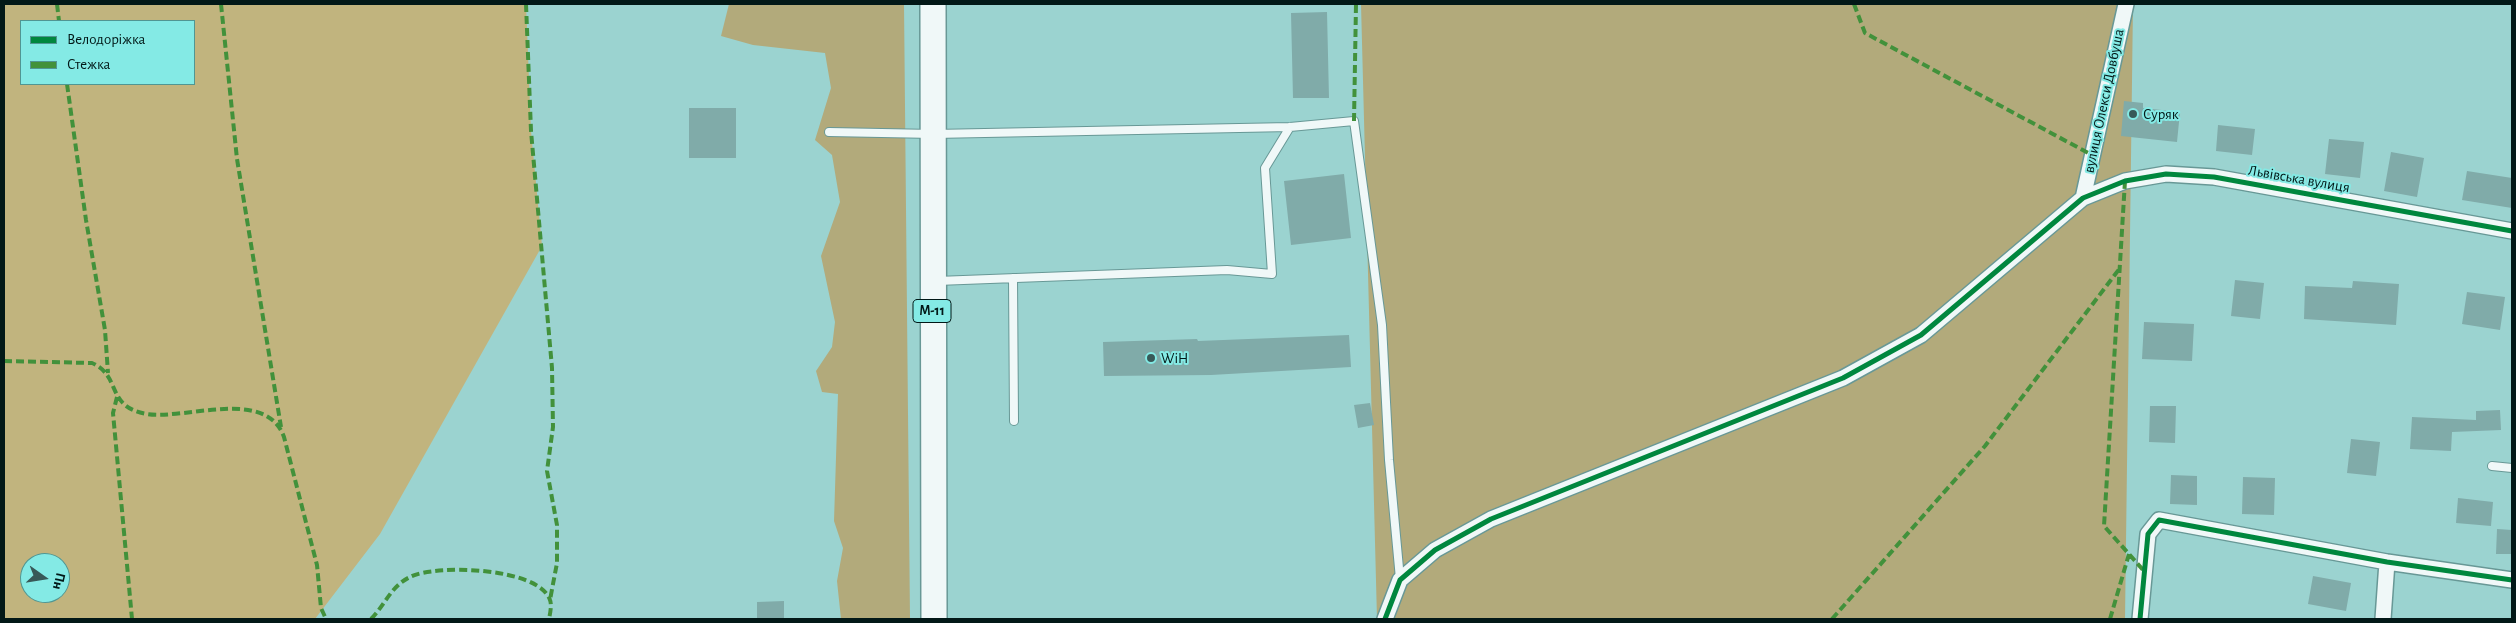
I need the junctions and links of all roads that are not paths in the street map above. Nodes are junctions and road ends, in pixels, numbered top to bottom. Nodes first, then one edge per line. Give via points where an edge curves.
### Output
1 (933, 4) edge
2 (2126, 4) edge
3 (1290, 127) junction
4 (829, 132) dead end
5 (934, 134) junction
6 (2083, 198) junction
7 (2512, 231) edge
8 (1013, 278) junction
9 (932, 281) junction
10 (1014, 421) dead end
11 (2492, 466) dead end
12 (2512, 468) edge
13 (2387, 562) junction
14 (1400, 580) junction
15 (2512, 580) edge
16 (934, 619) edge
17 (1385, 619) edge
18 (2140, 619) edge
19 (2383, 619) edge

1 - 5 highway, М-11
2 - 6 street, вулиця Олекси Довбуша
3 - 5 lane
3 - 8 lane via 1265,168 1272,274 1227,270
3 - 14 lane via 1354,121 1382,325 1388,460
4 - 5 lane
5 - 9 highway, М-11
6 - 7 street, Львівська вулиця via 2125,180 2166,174 2214,177
6 - 14 street, Львівська вулиця via 1913,340 1843,378 1491,519 1435,550
8 - 9 lane
8 - 10 lane
9 - 16 highway, М-11
11 - 12 lane
13 - 15 street
13 - 18 street via 2159,520 2148,534
13 - 19 street
14 - 17 street

